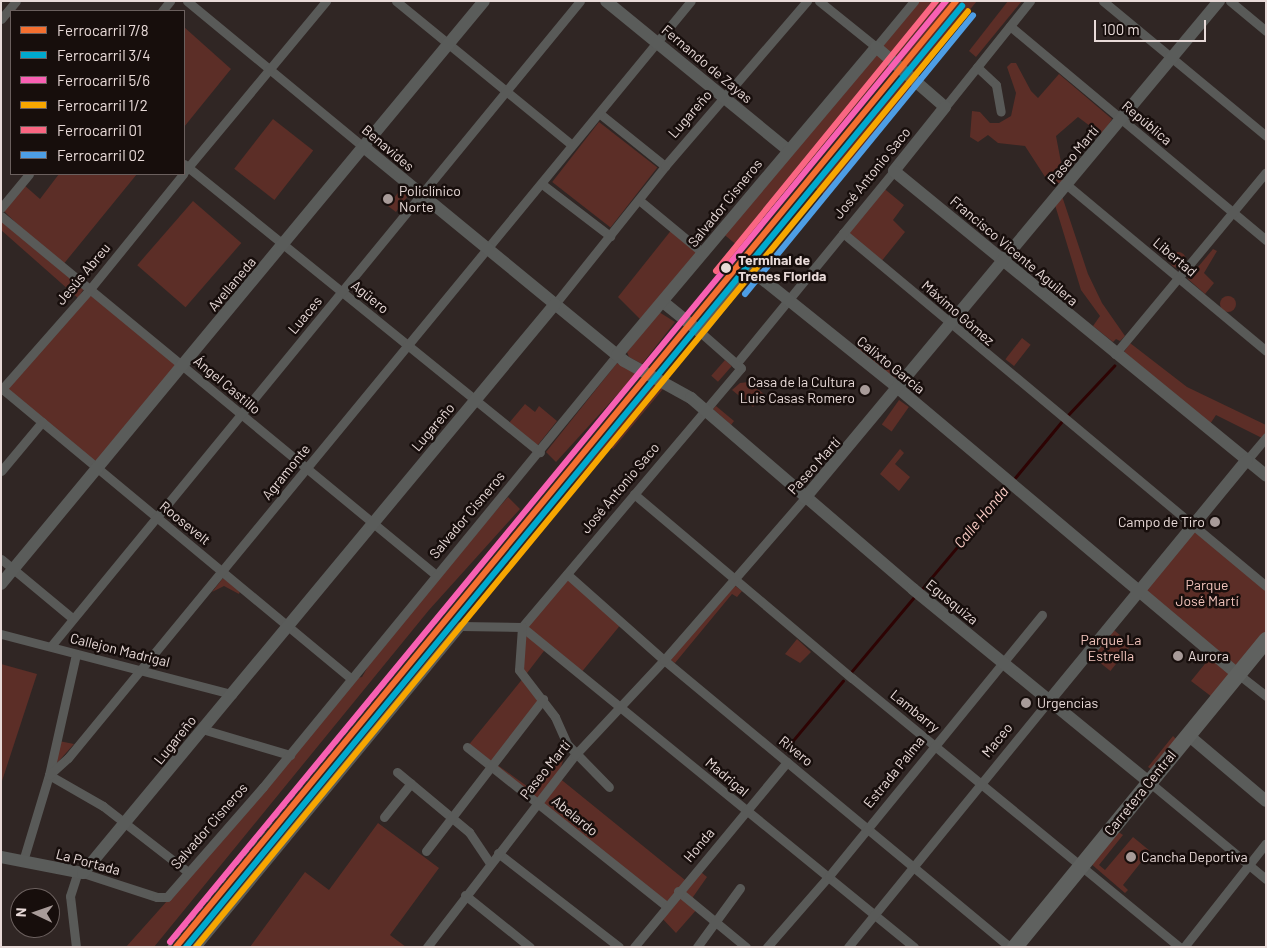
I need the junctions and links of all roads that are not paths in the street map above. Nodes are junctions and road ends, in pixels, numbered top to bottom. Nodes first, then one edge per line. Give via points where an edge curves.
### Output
1 (16, 1) edge
2 (187, 1) edge
3 (326, 1) edge
4 (396, 1) edge
5 (484, 1) edge
6 (580, 1) edge
7 (606, 1) edge
8 (691, 1) edge
9 (807, 1) edge
10 (819, 1) edge
11 (914, 1) edge
12 (1030, 1) edge
13 (1103, 1) edge
14 (1219, 1) edge
15 (1230, 1) edge
16 (2, 17) edge
17 (1010, 26) junction
18 (1266, 31) edge
19 (657, 41) junction
20 (450, 45) junction
21 (876, 47) junction
22 (1171, 59) junction
23 (270, 67) junction
24 (977, 67) junction
25 (506, 91) junction
26 (724, 98) junction
27 (945, 107) junction
28 (1001, 112) dead end
29 (598, 113) junction
30 (1122, 120) junction
31 (1266, 136) edge
32 (572, 145) junction
33 (365, 148) junction
34 (788, 150) junction
35 (665, 166) junction
36 (185, 170) edge
37 (894, 171) junction
38 (1266, 172) edge
39 (29, 175) edge
40 (181, 175) edge
41 (542, 184) junction
42 (1067, 185) junction
43 (421, 195) junction
44 (639, 200) junction
45 (1, 208) edge
46 (1233, 213) junction
47 (1, 216) edge
48 (843, 232) junction
49 (610, 236) junction
50 (1266, 240) edge
51 (284, 245) junction
52 (487, 249) junction
53 (703, 253) junction
54 (1003, 262) junction
55 (1179, 279) junction
56 (90, 289) junction
57 (342, 292) junction
58 (788, 300) junction
59 (663, 302) junction
60 (555, 304) junction
61 (951, 326) junction
62 (700, 332) junction
63 (408, 345) junction
64 (1266, 351) edge
65 (1115, 354) junction
66 (617, 355) junction
67 (182, 365) junction
68 (738, 366) junction
69 (2, 389) edge
70 (899, 389) junction
71 (476, 400) junction
72 (705, 410) junction
73 (240, 414) junction
74 (42, 422) junction
75 (1266, 437) edge
76 (540, 452) junction
77 (1247, 460) junction
78 (306, 468) junction
79 (98, 469) junction
80 (1, 471) edge
81 (1266, 476) edge
82 (634, 494) junction
83 (805, 498) junction
84 (156, 517) junction
85 (372, 523) junction
86 (1193, 525) junction
87 (1, 558) edge
88 (14, 569) junction
89 (223, 571) junction
90 (567, 574) junction
91 (436, 575) junction
92 (735, 577) junction
93 (1, 584) edge
94 (1266, 586) edge
95 (1138, 592) junction
96 (1042, 615) dead end
97 (72, 618) junction
98 (288, 626) junction
99 (522, 627) junction
100 (1, 634) edge
101 (1266, 640) edge
102 (51, 646) junction
103 (76, 654) junction
104 (664, 660) junction
105 (1002, 662) junction
106 (140, 669) junction
107 (1238, 674) junction
108 (351, 679) junction
109 (232, 694) junction
110 (1266, 696) edge
111 (543, 699) junction
112 (1048, 702) junction
113 (621, 706) junction
114 (202, 729) junction
115 (1188, 735) junction
116 (934, 745) junction
117 (467, 747) dead end
118 (290, 754) junction
119 (575, 754) junction
120 (787, 762) junction
121 (492, 768) junction
122 (397, 772) dead end
123 (49, 774) junction
124 (1149, 782) junction
125 (411, 783) junction
126 (982, 783) junction
127 (608, 787) dead end
128 (1266, 801) edge
129 (537, 803) junction
130 (746, 811) junction
131 (384, 817) dead end
132 (452, 817) junction
133 (127, 823) junction
134 (868, 827) junction
135 (1266, 843) edge
136 (426, 851) dead end
137 (498, 853) junction
138 (1, 857) edge
139 (23, 862) junction
140 (490, 863) junction
141 (1082, 864) junction
142 (1248, 864) junction
143 (914, 866) junction
144 (188, 872) junction
145 (80, 873) junction
146 (829, 876) junction
147 (1266, 878) edge
148 (740, 888) dead end
149 (678, 891) junction
150 (465, 895) junction
151 (167, 897) joint
152 (666, 906) junction
153 (875, 914) junction
154 (714, 921) junction
155 (432, 945) edge
156 (76, 947) edge
157 (196, 947) edge
158 (530, 947) edge
159 (619, 947) edge
160 (634, 947) edge
161 (697, 947) edge
162 (746, 947) edge
163 (767, 947) edge
164 (848, 947) edge
165 (914, 947) edge
166 (1010, 947) edge
167 (1015, 947) edge
168 (1182, 947) edge

1 - 16 street
2 - 23 street, Benavides
3 - 23 street, Jesús Abreu
4 - 20 street
5 - 20 street, Avellaneda
6 - 25 street, Luaces
7 - 19 street, Fernando de Zayas
8 - 19 street, Agramonte
9 - 26 street, Lugareño
10 - 21 street
11 - 21 street
12 - 17 street, José Antonio Saco
13 - 22 street
14 - 22 street, Paseo Martí
15 - 18 street
17 - 24 street, José Antonio Saco
17 - 30 street, República
19 - 26 street, Fernando de Zayas
19 - 29 street, Agramonte
20 - 25 street
20 - 33 street, Avellaneda
21 - 27 street
21 - 34 street, Salvador Cisneros
22 - 30 street, Paseo Martí
22 - 31 street
23 - 33 street, Benavides
23 - 36 street, Jesús Abreu
24 - 27 street, José Antonio Saco
24 - 28 street via 996,85
25 - 32 street
25 - 43 street, Luaces
26 - 34 street, Fernando de Zayas
26 - 35 street, Lugareño
27 - 37 street, José Antonio Saco
29 - 32 street, Agramonte
29 - 35 street
30 - 42 street, Paseo Martí
30 - 46 street, República
32 - 41 street, Agramonte
33 - 43 street, Benavides
33 - 51 street, Avellaneda
34 - 53 street, Salvador Cisneros
35 - 44 street, Lugareño
36 - 51 street, Agüero
37 - 48 street, José Antonio Saco
37 - 54 street, Francisco Vicente Aguilera
38 - 46 street
39 - 45 street
40 - 56 street, Jesús Abreu
41 - 49 street
41 - 52 street, Agramonte
42 - 54 street, Paseo Martí
42 - 55 street, Libertad
43 - 52 street, Benavides
43 - 57 street, Luaces
44 - 49 street, Lugareño
44 - 53 street
46 - 50 street, República
46 - 55 street
47 - 56 street, Ángel Castillo
48 - 58 street, José Antonio Saco
48 - 61 street, Máximo Gómez
49 - 60 street, Lugareño
51 - 57 street, Agüero
51 - 67 street, Avellaneda
52 - 60 street, Benavides
52 - 63 street, Agramonte
53 - 59 street, Salvador Cisneros
54 - 61 street, Paseo Martí
54 - 65 street, Francisco Vicente Aguilera
55 - 64 street, Libertad
55 - 65 street
56 - 67 street, Ángel Castillo
56 - 69 street, Jesús Abreu
57 - 63 street, Agüero
57 - 73 street, Luaces
58 - 62 street, Calixto García via 750,270
58 - 68 street, José Antonio Saco
58 - 70 street, Calixto García
59 - 62 street
59 - 66 street, Salvador Cisneros
60 - 66 street, Benavides
60 - 71 street, Lugareño
61 - 70 street, Paseo Martí
61 - 86 street, Máximo Gómez
62 - 68 street
63 - 71 street, Agüero
63 - 78 street, Agramonte
65 - 77 street, Francisco Vicente Aguilera
66 - 72 street, Egusquiza
66 - 76 street, Salvador Cisneros
67 - 73 street, Ángel Castillo
67 - 79 street, Avellaneda
68 - 72 street, José Antonio Saco
69 - 74 street, Roosevelt
70 - 83 street, Paseo Martí
70 - 95 street, Calixto García
71 - 76 street, Agüero
71 - 85 street, Lugareño
72 - 82 street, José Antonio Saco
72 - 83 street, Egusquiza
73 - 78 street, Ángel Castillo
73 - 84 street, Luaces
74 - 79 street, Roosevelt
74 - 80 street
75 - 77 street, Maceo
76 - 91 street, Salvador Cisneros
77 - 81 street, Francisco Vicente Aguilera
77 - 86 street, Maceo
78 - 85 street, Ángel Castillo
78 - 89 street, Agramonte
79 - 84 street, Roosevelt
79 - 88 street, Avellaneda
82 - 90 street, José Antonio Saco
82 - 92 street, Lambarry
83 - 92 street, Paseo Martí
83 - 105 street, Egusquiza
84 - 89 street, Roosevelt
84 - 97 street, Luaces
85 - 91 street, Ángel Castillo
85 - 98 street, Lugareño
86 - 94 street
86 - 95 street, Maceo
87 - 88 street
88 - 93 street, Avellaneda
88 - 97 street
89 - 98 street, Roosevelt
89 - 106 street, Agramonte
90 - 99 street, José Antonio Saco
90 - 104 street, Rivero
91 - 108 street, Salvador Cisneros
92 - 104 street, Paseo Martí
92 - 116 street, Lambarry
95 - 107 street, Calixto García
95 - 112 street, Maceo
96 - 105 street, Estrada Palma
97 - 102 street, Luaces
98 - 108 street, Roosevelt
98 - 109 street, Lugareño
99 - 111 street via 519,670
99 - 113 street, Madrigal
99 - 157 street via 461,626
100 - 102 street, Callejon Madrigal
101 - 107 highway, Carretera Central
102 - 103 street, Callejon Madrigal
103 - 106 street, Callejon Madrigal
103 - 123 street
104 - 113 street, Paseo Martí
104 - 120 street, Rivero
105 - 112 street, Egusquiza
105 - 116 street, Estrada Palma
106 - 109 street, Callejon Madrigal
106 - 123 street, Agramonte via 68,758
107 - 110 street, Calixto García
107 - 115 highway, Carretera Central
108 - 118 street, Salvador Cisneros
109 - 114 street, Lugareño
111 - 119 street
111 - 121 street
112 - 124 street, Egusquiza
112 - 126 street, Maceo
113 - 119 street, Paseo Martí
113 - 130 street, Madrigal
114 - 118 street
114 - 133 street, Lugareño
115 - 124 highway, Carretera Central
115 - 128 street
116 - 126 street, Lambarry
116 - 134 street, Estrada Palma
117 - 121 street, Abelardo
118 - 144 street, Salvador Cisneros
119 - 127 street
119 - 129 street, Paseo Martí
120 - 130 street, Honda
120 - 134 street, Rivero
121 - 129 street, Abelardo
121 - 132 street
122 - 125 street
123 - 133 street
123 - 139 street
124 - 141 highway, Carretera Central
124 - 142 street, Egusquiza
125 - 131 street
125 - 132 street
126 - 141 street, Lambarry
126 - 143 street, Maceo
129 - 137 street, Paseo Martí
129 - 152 street, Abelardo
130 - 146 street, Madrigal
130 - 149 street, Honda
132 - 136 street
132 - 140 street via 469,832
133 - 144 street
133 - 145 street, Lugareño
134 - 143 street, Rivero
134 - 146 street, Estrada Palma
135 - 142 street
137 - 140 street, Paseo Martí
137 - 159 street
138 - 139 street, La Portada
139 - 145 street, La Portada
140 - 150 street, Paseo Martí
141 - 167 highway, Carretera Central
141 - 168 street, Lambarry
142 - 147 street, Egusquiza
142 - 168 street
143 - 153 street, Maceo
143 - 166 street, Rivero
144 - 151 street, Salvador Cisneros
145 - 151 street, La Portada via 157,897
145 - 156 street via 70,896
146 - 153 street, Madrigal
146 - 163 street, Estrada Palma
148 - 154 street
149 - 152 street, Honda
149 - 154 street
150 - 155 street, Paseo Martí
150 - 158 street
152 - 160 street, Honda
153 - 164 street, Maceo
153 - 165 street, Madrigal
154 - 161 street
154 - 162 street

